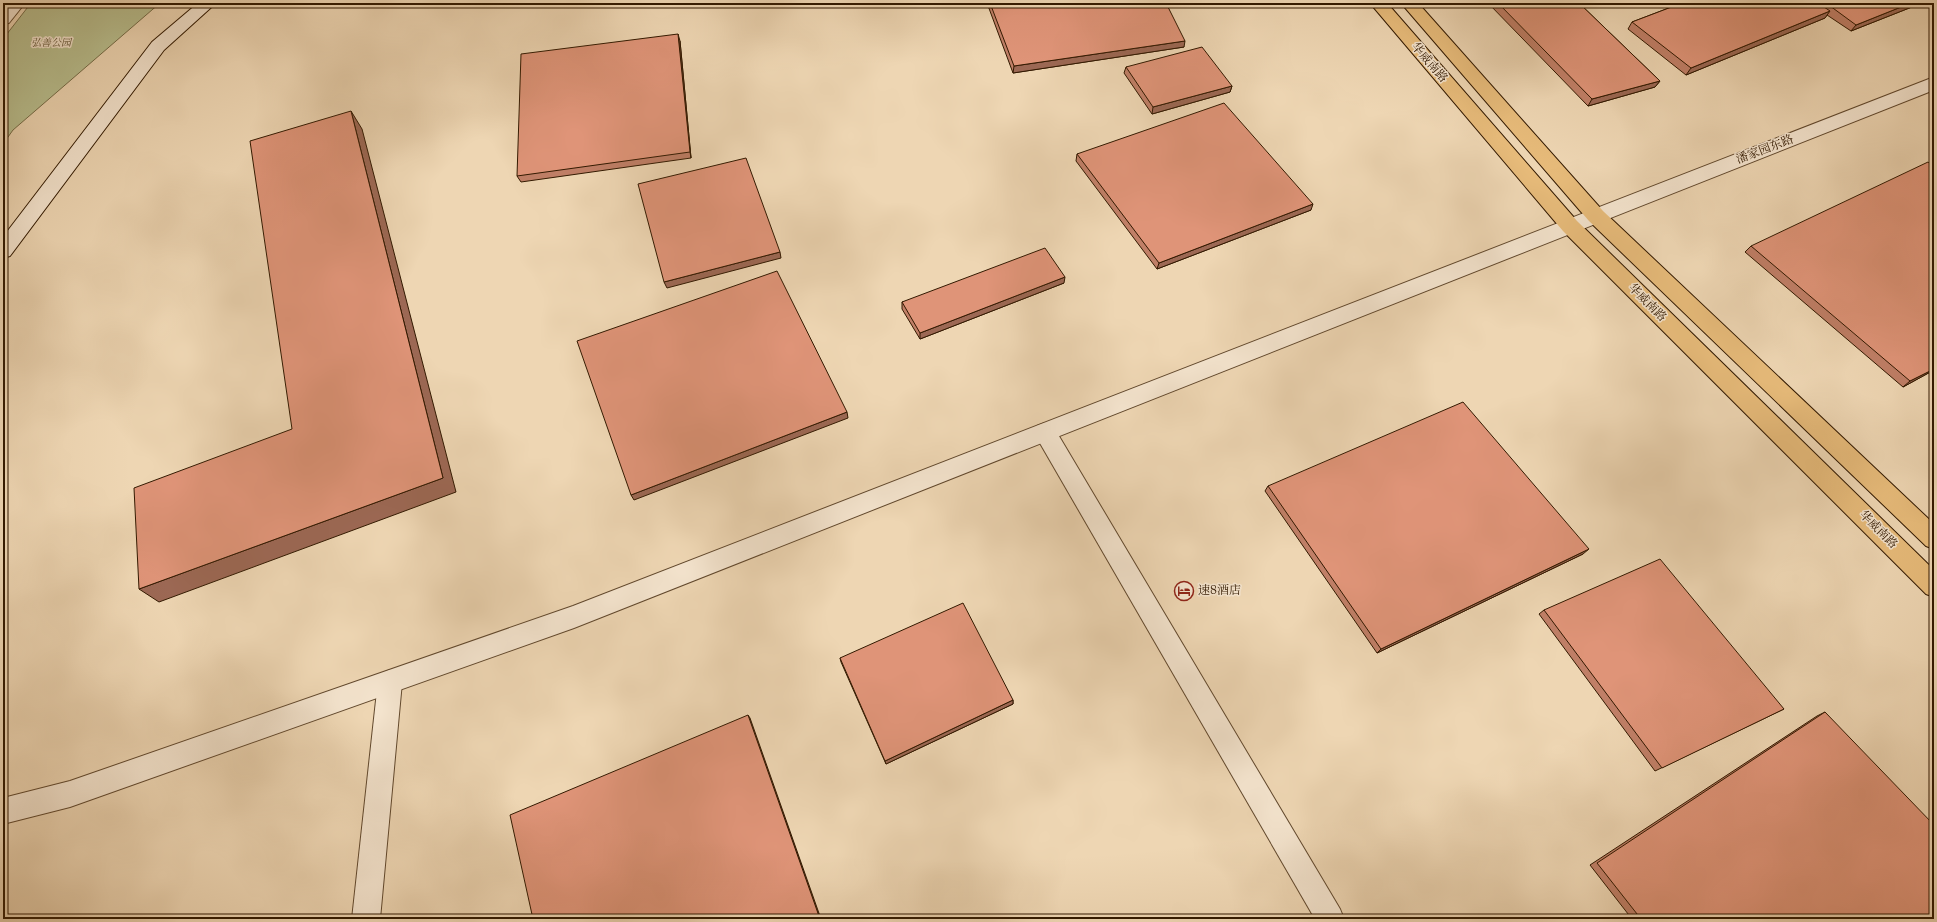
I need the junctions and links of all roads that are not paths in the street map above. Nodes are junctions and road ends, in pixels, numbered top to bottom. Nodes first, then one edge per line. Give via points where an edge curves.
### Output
1 (17, 3) edge
2 (208, 3) edge
3 (1378, 3) edge
4 (1409, 3) edge
5 (3, 19) edge
6 (1934, 83) edge
7 (1596, 216) junction
8 (1570, 226) junction
9 (3, 251) edge
10 (1045, 432) junction
11 (1934, 539) edge
12 (1934, 586) edge
13 (390, 682) junction
14 (3, 811) edge
15 (366, 919) edge
16 (1330, 919) edge

1 - 5 street
2 - 9 street via 158,46
3 - 8 main road, 华威南路
4 - 7 main road, 华威南路
6 - 7 street, 潘家园东路
7 - 8 street, 潘家园东路
7 - 11 main road, 华威南路
8 - 10 street, 潘家园东路
8 - 12 main road, 华威南路
10 - 13 street, 潘家园东路 via 574,617
10 - 16 street
13 - 14 street, 潘家园东路 via 70,794
13 - 15 street

